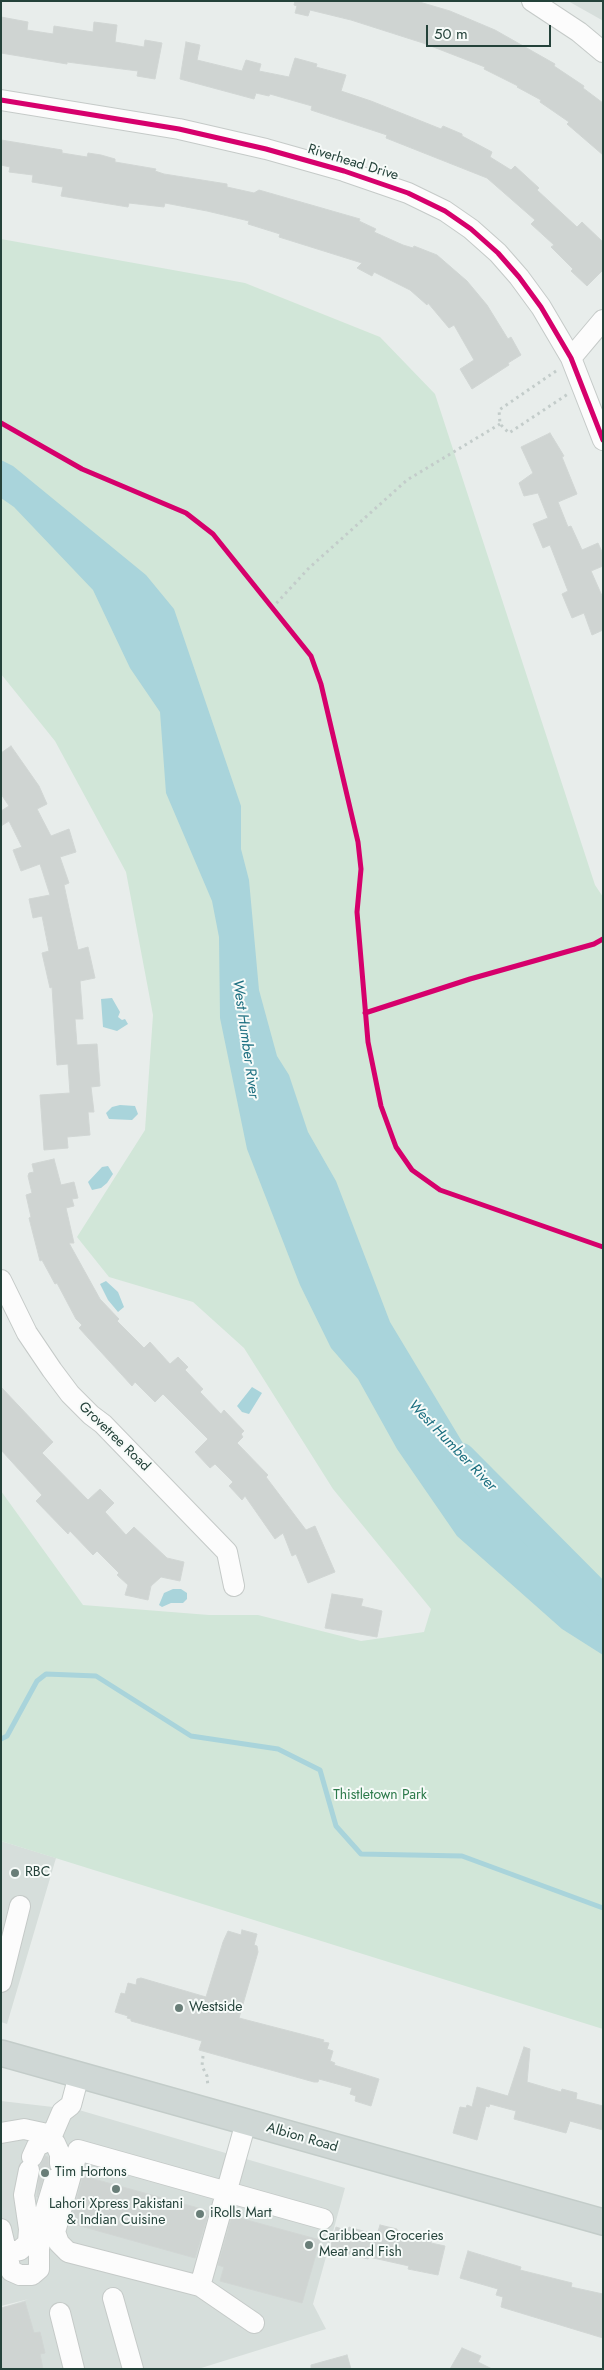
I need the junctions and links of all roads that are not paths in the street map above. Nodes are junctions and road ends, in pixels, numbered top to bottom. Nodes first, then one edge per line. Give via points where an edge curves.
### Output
1 (532, 1) edge
2 (603, 52) edge
3 (1, 100) edge
4 (603, 320) edge
5 (571, 360) junction
6 (603, 440) edge
7 (1, 1280) edge
8 (234, 1586) dead end
9 (20, 1906) dead end
10 (1, 1982) edge
11 (1, 2053) edge
12 (79, 2075) junction
13 (246, 2122) junction
14 (1, 2133) edge
15 (51, 2137) junction
16 (226, 2192) junction
17 (323, 2219) dead end
18 (603, 2222) edge
19 (1, 2228) edge
20 (7, 2253) junction
21 (200, 2286) junction
22 (113, 2298) dead end
23 (60, 2313) dead end
24 (254, 2323) dead end
25 (74, 2369) edge
26 (133, 2369) edge

1 - 2 street
3 - 5 street, Riverhead Drive via 179,129 266,149 408,193 465,224 498,253 541,307
4 - 5 street
5 - 6 street, Riverhead Drive
7 - 8 street, Grovetree Road via 27,1333 70,1394 227,1552
9 - 10 street
11 - 12 main road, Albion Road
12 - 13 main road, Albion Road
12 - 15 street via 70,2105 62,2112
13 - 16 street
13 - 18 main road, Albion Road
14 - 15 street via 24,2129
15 - 20 street via 37,2146 30,2164 24,2195 28,2242 20,2250
15 - 20 street via 60,2154 44,2212 39,2269 32,2275 11,2271
16 - 17 street
16 - 21 street
16 - 21 street via 78,2150 55,2232 59,2243 68,2252
19 - 20 street
21 - 24 street
22 - 26 street
23 - 25 street

